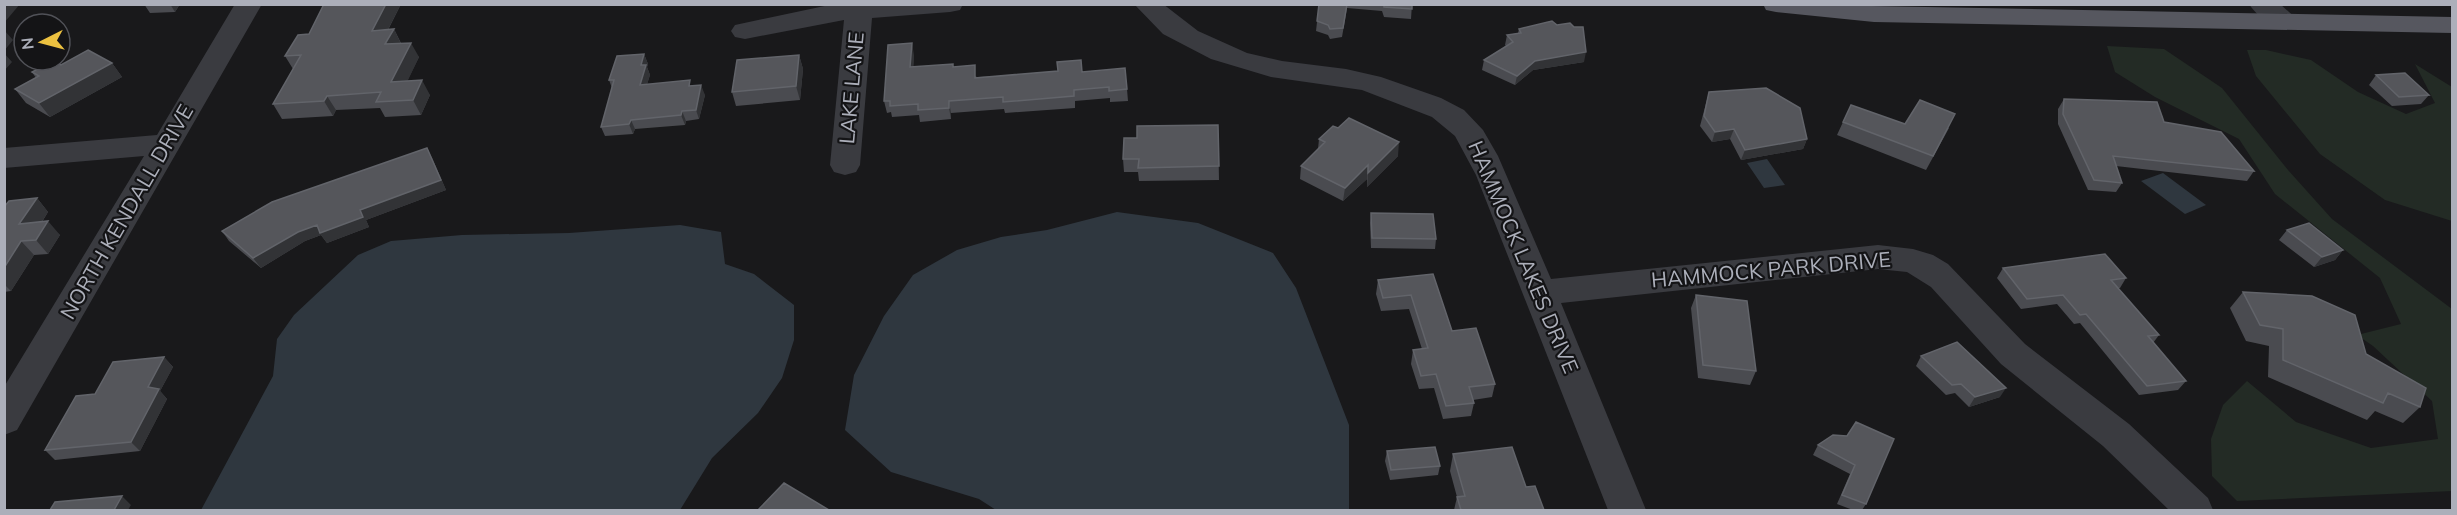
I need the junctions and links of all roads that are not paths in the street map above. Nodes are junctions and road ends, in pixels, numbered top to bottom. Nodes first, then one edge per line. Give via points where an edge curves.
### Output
1 (249, 4) edge
2 (950, 4) edge
3 (1147, 4) edge
4 (1776, 4) edge
5 (2262, 4) edge
6 (859, 11) junction
7 (2281, 13) edge
8 (2452, 25) edge
9 (746, 31) dead end
10 (167, 144) junction
11 (4, 158) edge
12 (845, 165) dead end
13 (1539, 293) junction
14 (4, 420) edge
15 (1627, 510) edge
16 (2194, 510) edge

1 - 10 street, NORTH KENDALL DRIVE
2 - 6 street
3 - 13 street, HAMMOCK LAKES DRIVE via 1187,37 1232,57 1272,68 1377,85 1455,118 1483,156
4 - 7 main road via 1874,14
5 - 7 street
6 - 9 street
6 - 12 street, LAKE LANE
7 - 8 main road
10 - 11 street
10 - 14 street, NORTH KENDALL DRIVE
13 - 15 street, HAMMOCK LAKES DRIVE
13 - 16 street, HAMMOCK PARK DRIVE via 1878,257 1920,262 1943,278 2013,354 2116,435

